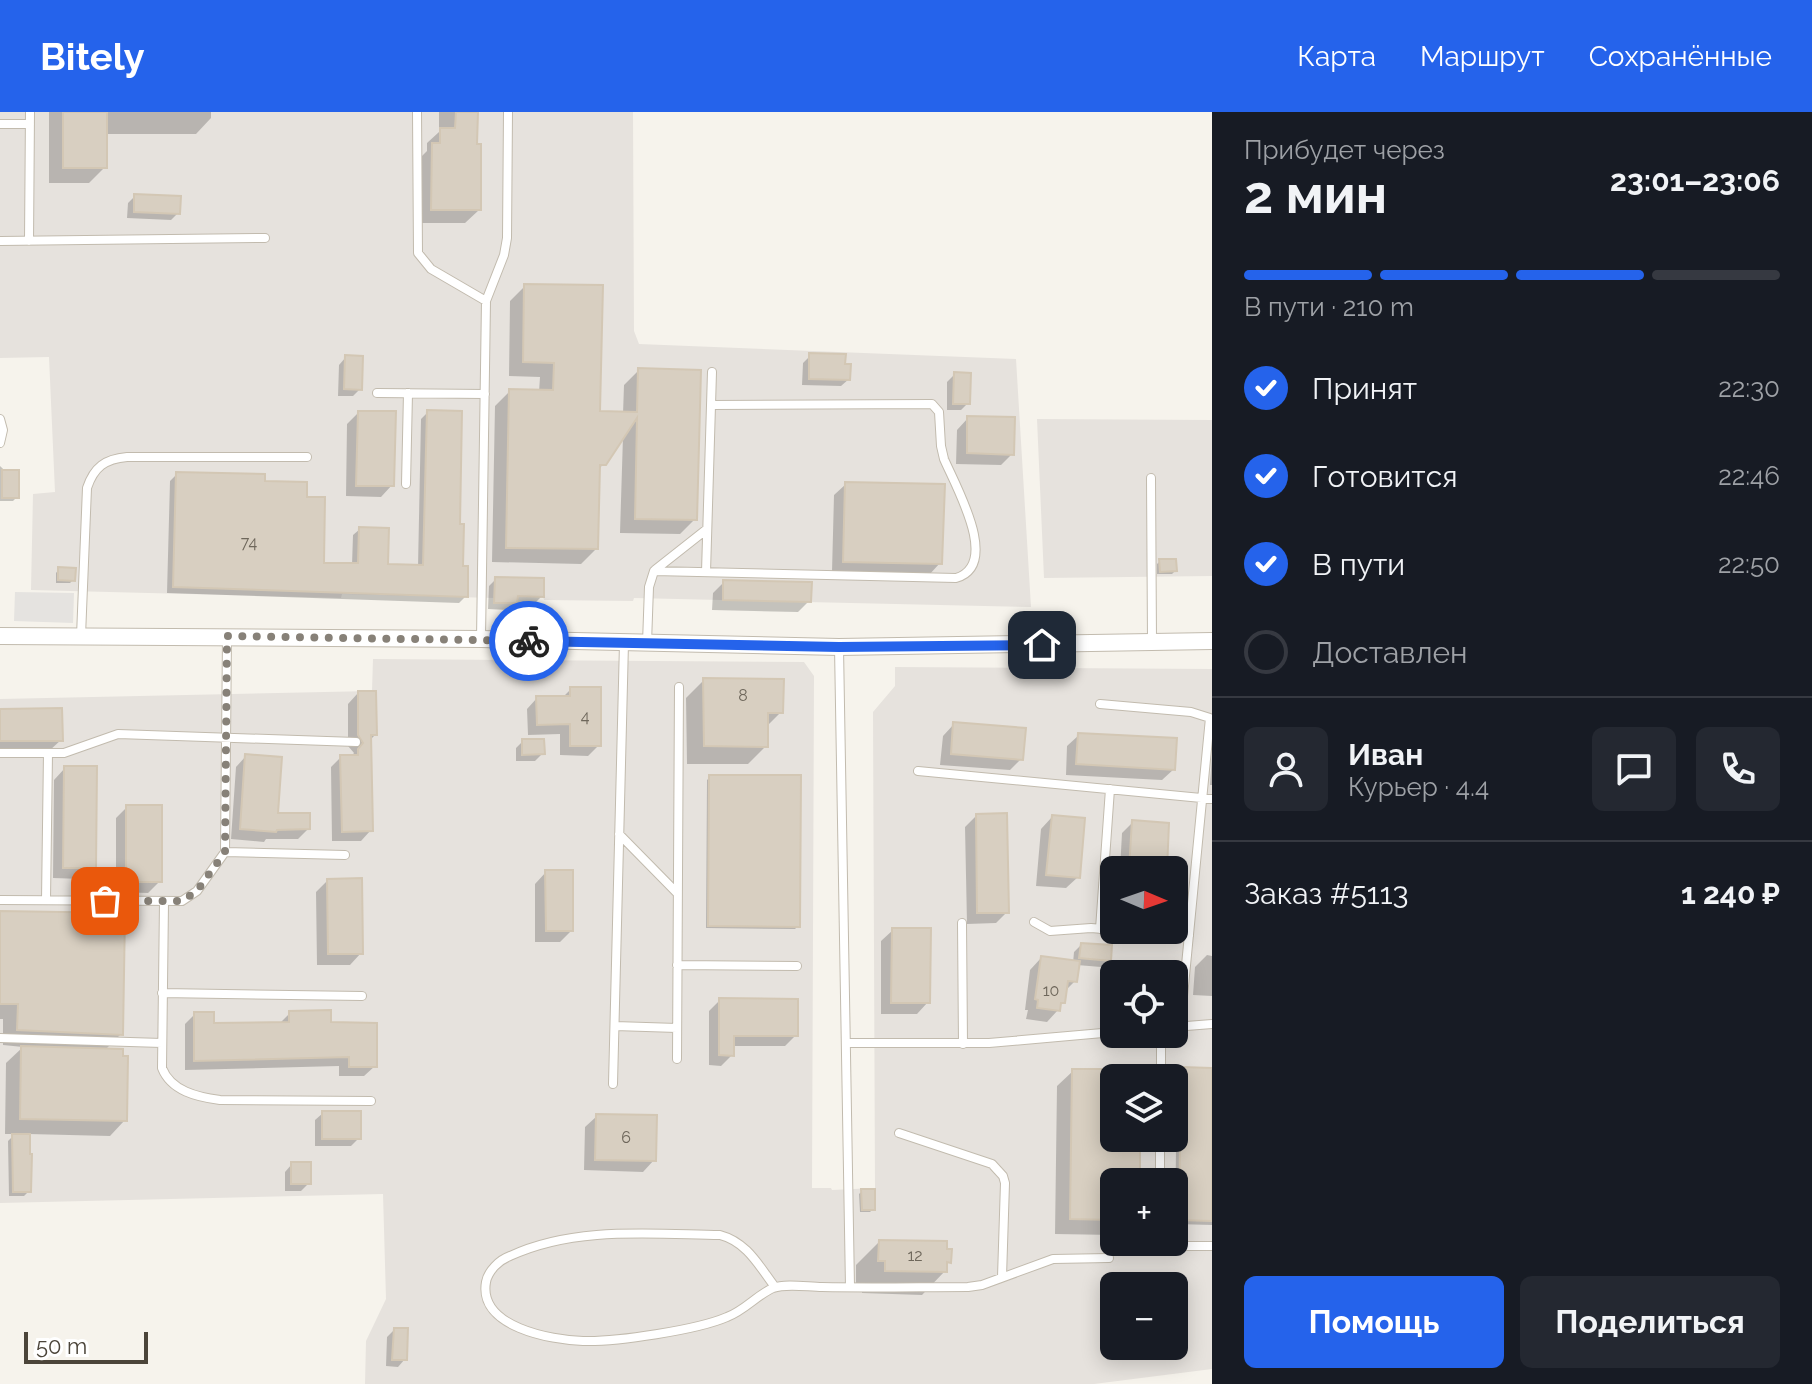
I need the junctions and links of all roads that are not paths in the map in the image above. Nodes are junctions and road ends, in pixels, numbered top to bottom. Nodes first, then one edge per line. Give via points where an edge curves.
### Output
1 (30, 112) edge
2 (417, 112) edge
3 (508, 112) edge
4 (0, 124) edge
5 (30, 124) junction
6 (265, 238) dead end
7 (0, 241) edge
8 (29, 241) junction
9 (486, 301) junction
10 (712, 372) dead end
11 (377, 393) dead end
12 (408, 393) junction
13 (485, 394) junction
14 (711, 405) junction
15 (0, 419) edge
16 (0, 443) edge
17 (307, 457) dead end
18 (1151, 478) dead end
19 (406, 484) dead end
20 (707, 529) junction
21 (654, 571) junction
22 (706, 572) junction
23 (0, 636) edge
24 (81, 636) junction
25 (227, 636) junction
26 (481, 639) junction
27 (1212, 641) edge
28 (624, 643) junction
29 (1152, 643) junction
30 (647, 644) junction
31 (839, 647) junction
32 (679, 687) dead end
33 (1100, 704) dead end
34 (1211, 718) edge
35 (226, 738) junction
36 (356, 742) dead end
37 (0, 753) edge
38 (48, 753) junction
39 (918, 771) dead end
40 (1110, 789) junction
41 (1207, 798) edge
42 (619, 834) junction
43 (225, 852) junction
44 (345, 855) dead end
45 (1105, 856) edge
46 (678, 894) junction
47 (0, 900) edge
48 (46, 900) junction
49 (164, 902) junction
50 (1034, 922) dead end
51 (962, 923) dead end
52 (1100, 929) edge
53 (1189, 936) joint
54 (1186, 960) edge
55 (677, 965) junction
56 (797, 966) dead end
57 (162, 993) junction
58 (362, 996) dead end
59 (1212, 1024) edge
60 (615, 1026) junction
61 (1188, 1026) edge
62 (677, 1028) junction
63 (1100, 1033) edge
64 (0, 1038) edge
65 (162, 1043) junction
66 (846, 1043) junction
67 (963, 1044) junction
68 (677, 1059) dead end
69 (613, 1084) dead end
70 (371, 1101) dead end
71 (899, 1133) dead end
72 (1188, 1246) edge
73 (1212, 1246) edge
74 (1109, 1258) dead end
75 (1002, 1277) junction
76 (775, 1287) junction
77 (850, 1287) junction

1 - 5 lane
2 - 9 lane via 418,253 431,269
3 - 9 lane via 507,238
4 - 5 lane
5 - 8 lane
6 - 8 lane
7 - 8 lane
9 - 13 lane
10 - 14 lane
11 - 12 lane
12 - 13 lane
12 - 19 lane
13 - 26 lane
14 - 20 lane
14 - 22 lane via 932,404 939,412 941,446 977,550 972,569 956,578
15 - 16 lane
17 - 24 lane via 127,457 100,464 87,488
18 - 29 lane
20 - 21 lane
20 - 22 lane
21 - 22 lane
21 - 30 lane
23 - 24 street
24 - 25 street
25 - 26 street
25 - 35 lane
26 - 28 street
27 - 29 street
28 - 30 street
28 - 42 lane
29 - 31 street
30 - 31 street
31 - 66 lane
32 - 46 lane
33 - 34 lane
34 - 41 lane
35 - 36 lane
35 - 38 lane via 118,734 72,751
35 - 43 lane
37 - 38 lane
38 - 48 lane
39 - 40 lane
40 - 41 lane
40 - 45 lane
41 - 53 lane
42 - 46 lane
42 - 60 lane
43 - 44 lane
43 - 49 lane via 190,897
46 - 55 lane
47 - 48 lane
48 - 49 lane
49 - 57 lane
50 - 52 lane via 1050,931
51 - 67 lane
53 - 54 lane
55 - 56 lane
55 - 62 lane
57 - 58 lane
57 - 65 lane
59 - 61 lane
60 - 62 lane
60 - 69 lane
62 - 68 lane
63 - 67 lane
64 - 65 lane
65 - 70 lane via 166,1079 204,1098
66 - 67 lane
66 - 77 lane
71 - 75 lane via 998,1169 1005,1183
72 - 73 lane
74 - 75 lane via 1053,1259
75 - 77 lane via 968,1287
76 - 76 lane via 730,1317 695,1327 584,1341 522,1330 501,1319 485,1291 487,1278 506,1257 554,1241 625,1234 733,1238
76 - 77 lane

